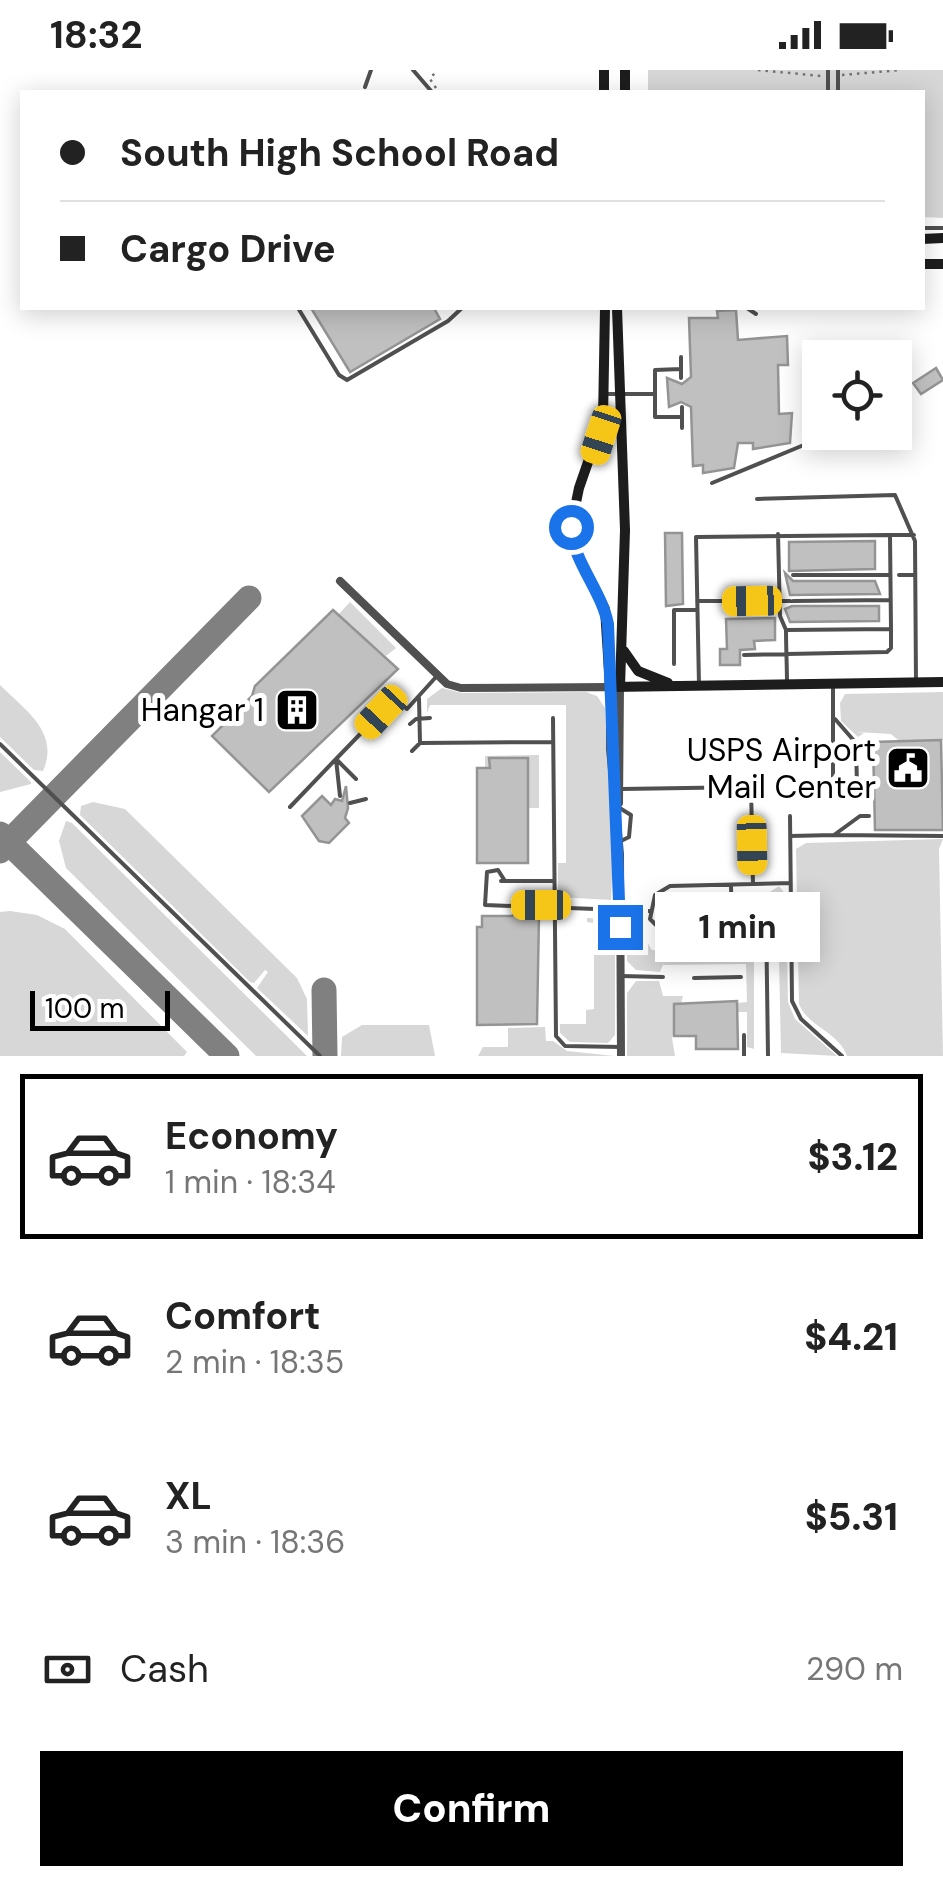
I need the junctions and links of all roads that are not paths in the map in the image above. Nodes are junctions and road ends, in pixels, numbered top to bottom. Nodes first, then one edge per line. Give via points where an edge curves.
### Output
1 (371, 70) edge
2 (413, 70) edge
3 (365, 87) dead end
4 (429, 90) edge
5 (299, 310) edge
6 (460, 310) edge
7 (605, 310) edge
8 (621, 310) edge
9 (750, 310) edge
10 (756, 314) dead end
11 (681, 357) dead end
12 (681, 369) junction
13 (681, 378) dead end
14 (604, 394) junction
15 (620, 394) junction
16 (655, 394) junction
17 (682, 407) dead end
18 (682, 417) junction
19 (682, 428) dead end
20 (802, 446) edge
21 (712, 483) dead end
22 (757, 499) dead end
23 (778, 534) junction
24 (914, 535) junction
25 (890, 536) junction
26 (890, 574) junction
27 (899, 574) dead end
28 (916, 574) junction
29 (793, 576) dead end
30 (340, 581) dead end
31 (891, 600) junction
32 (697, 601) junction
33 (779, 601) junction
34 (697, 610) junction
35 (891, 629) junction
36 (786, 630) junction
37 (621, 644) junction
38 (744, 655) dead end
39 (786, 655) junction
40 (674, 664) dead end
41 (436, 677) junction
42 (916, 682) junction
43 (943, 682) edge
44 (787, 684) junction
45 (834, 684) junction
46 (679, 686) junction
47 (699, 686) junction
48 (615, 687) junction
49 (419, 696) junction
50 (406, 709) junction
51 (418, 718) junction
52 (430, 718) dead end
53 (554, 718) dead end
54 (835, 720) junction
55 (410, 724) dead end
56 (554, 742) junction
57 (420, 743) junction
58 (0, 744) edge
59 (412, 751) dead end
60 (336, 759) junction
61 (356, 779) dead end
62 (621, 789) junction
63 (340, 796) dead end
64 (366, 799) dead end
65 (350, 804) dead end
66 (290, 807) dead end
67 (618, 808) junction
68 (790, 816) dead end
69 (869, 816) dead end
70 (752, 834) dead end
71 (834, 834) junction
72 (790, 836) junction
73 (943, 836) edge
74 (752, 845) dead end
75 (554, 881) junction
76 (791, 883) junction
77 (753, 884) junction
78 (731, 885) junction
79 (554, 908) junction
80 (620, 911) junction
81 (648, 911) junction
82 (766, 911) dead end
83 (621, 976) junction
84 (662, 977) dead end
85 (741, 977) dead end
86 (694, 978) dead end
87 (744, 1035) dead end
88 (621, 1052) edge
89 (320, 1056) edge
90 (744, 1056) edge
91 (768, 1056) edge
92 (842, 1056) edge

1 - 3 lane
2 - 4 lane
5 - 6 lane via 347,380
7 - 14 street
8 - 15 street
9 - 10 lane
11 - 12 lane
12 - 13 lane
12 - 16 lane via 654,370
14 - 15 lane
14 - 48 street via 601,435 571,527 605,609
15 - 16 lane
15 - 37 street
16 - 18 lane via 656,417
17 - 18 lane
18 - 19 lane
20 - 21 lane
22 - 24 lane via 895,495
23 - 25 lane
23 - 32 lane via 696,537
23 - 33 lane
24 - 25 lane
24 - 28 lane
25 - 26 lane
26 - 29 lane
26 - 31 lane
27 - 28 lane
28 - 42 lane
30 - 41 street
31 - 33 lane
31 - 35 lane
32 - 33 lane
32 - 34 lane
33 - 36 lane
34 - 40 lane via 674,610
34 - 47 lane
35 - 36 lane
35 - 39 lane via 887,652
36 - 39 lane
37 - 46 street via 638,671
37 - 48 street
38 - 39 lane
39 - 44 lane
41 - 48 street via 461,688
41 - 49 lane
42 - 43 street
42 - 45 street
44 - 45 street
44 - 47 street
45 - 54 lane
46 - 47 street
46 - 48 street
48 - 62 street
48 - 67 street via 610,749
49 - 50 lane
49 - 51 lane
50 - 51 lane
50 - 60 lane via 396,698
51 - 52 lane
51 - 55 lane
51 - 57 lane
53 - 56 lane
54 - 54 lane via 834,788 850,796 857,787 856,743
56 - 57 lane
56 - 75 lane
57 - 59 lane
58 - 89 lane
60 - 61 lane
60 - 63 lane
60 - 66 lane
62 - 67 street
62 - 70 lane via 751,788
64 - 65 lane
67 - 80 street
68 - 72 lane
69 - 71 lane
71 - 72 lane
71 - 73 lane
72 - 76 lane
74 - 77 lane
75 - 79 lane
75 - 79 lane via 503,881 498,870 487,872 485,905
76 - 77 lane
76 - 92 lane via 794,1006
77 - 78 lane
78 - 81 lane via 670,886 655,894
78 - 81 lane via 732,939 668,937
79 - 80 lane
79 - 88 lane via 559,1042
80 - 81 lane
80 - 83 street
82 - 91 lane
83 - 84 lane
83 - 88 street
85 - 86 lane
87 - 90 lane

